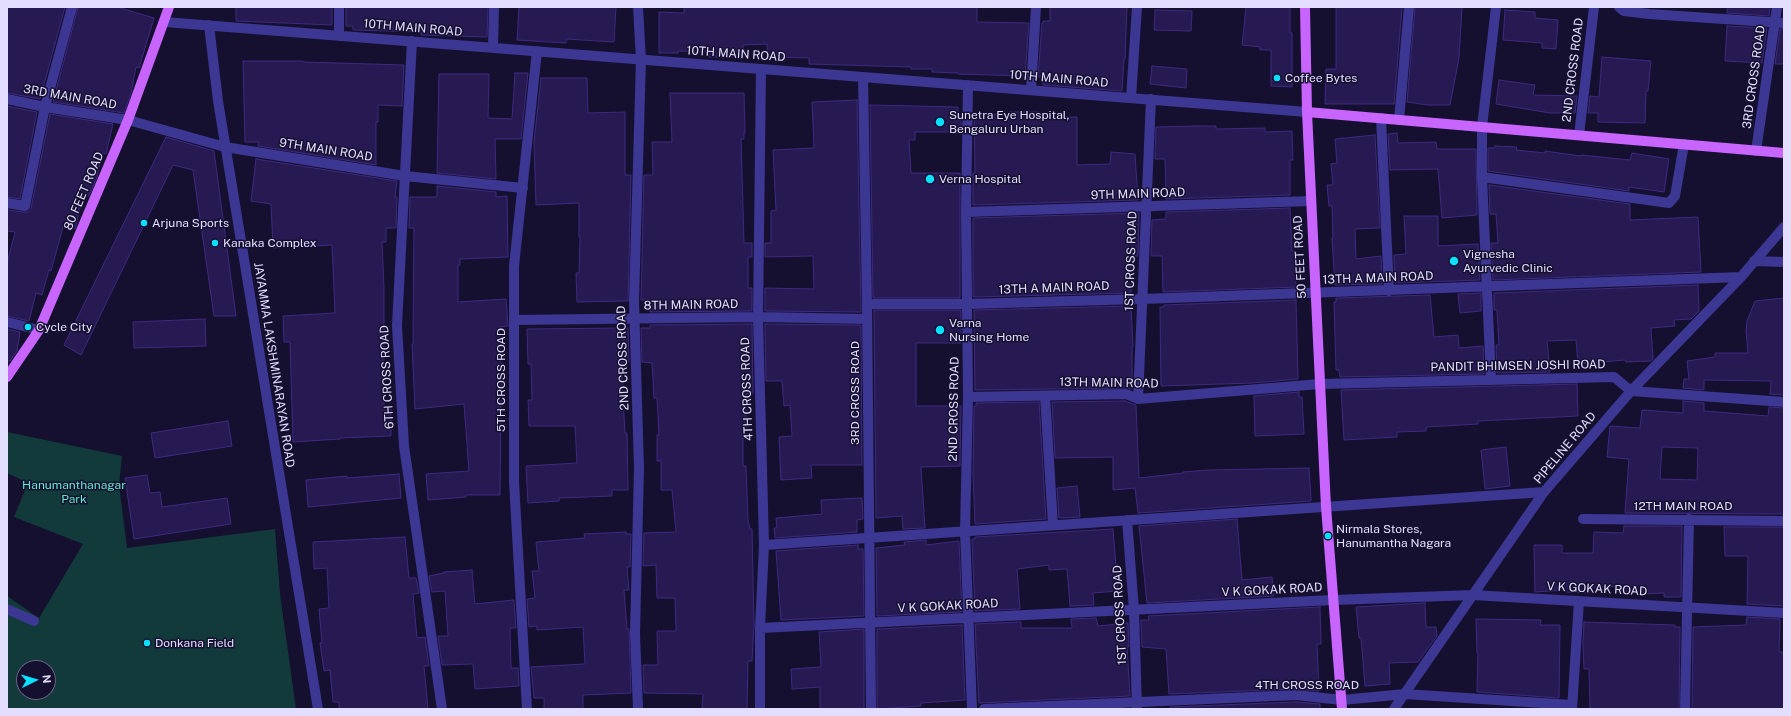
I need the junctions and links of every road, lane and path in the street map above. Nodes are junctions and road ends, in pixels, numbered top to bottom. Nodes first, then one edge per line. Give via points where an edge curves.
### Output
1 (72, 7) edge
2 (169, 7) edge
3 (339, 7) edge
4 (494, 7) edge
5 (638, 7) edge
6 (1036, 7) edge
7 (1137, 7) edge
8 (1305, 7) edge
9 (1409, 7) edge
10 (1496, 7) edge
11 (1594, 7) edge
12 (1619, 7) edge
13 (1777, 7) edge
14 (164, 22) junction
15 (1779, 23) edge
16 (209, 25) junction
17 (339, 36) junction
18 (412, 41) junction
19 (493, 48) junction
20 (537, 51) junction
21 (642, 60) junction
22 (761, 69) junction
23 (863, 77) junction
24 (968, 85) junction
25 (1031, 90) junction
26 (1131, 98) junction
27 (7, 99) edge
28 (1151, 99) junction
29 (44, 107) junction
30 (1306, 112) junction
31 (1381, 118) junction
32 (128, 120) junction
33 (1398, 120) junction
34 (1482, 127) junction
35 (1578, 135) junction
36 (1684, 144) junction
37 (225, 147) junction
38 (1756, 151) junction
39 (1784, 153) edge
40 (405, 176) junction
41 (1482, 177) junction
42 (523, 188) junction
43 (1311, 201) junction
44 (7, 203) edge
45 (1146, 206) junction
46 (966, 212) junction
47 (1784, 227) edge
48 (1754, 261) junction
49 (1784, 262) edge
50 (1741, 277) junction
51 (1486, 286) junction
52 (1389, 290) junction
53 (1315, 293) junction
54 (1142, 299) junction
55 (867, 304) junction
56 (967, 304) junction
57 (758, 317) junction
58 (636, 319) junction
59 (868, 319) junction
60 (514, 320) junction
61 (7, 322) edge
62 (39, 330) junction
63 (7, 377) edge
64 (1491, 380) junction
65 (1320, 384) junction
66 (1631, 391) junction
67 (1045, 396) junction
68 (968, 398) junction
69 (1138, 399) junction
70 (1784, 402) edge
71 (1544, 492) junction
72 (1326, 507) junction
73 (1583, 519) dead end
74 (1689, 519) junction
75 (1127, 520) junction
76 (1784, 521) edge
77 (1053, 525) junction
78 (965, 531) junction
79 (870, 537) junction
80 (764, 545) junction
81 (1473, 595) junction
82 (1333, 600) junction
83 (1579, 601) junction
84 (1687, 607) junction
85 (7, 609) edge
86 (1134, 610) junction
87 (1784, 613) edge
88 (967, 618) junction
89 (34, 621) dead end
90 (871, 622) junction
91 (760, 628) junction
92 (1405, 694) junction
93 (1342, 704) edge
94 (1136, 706) edge
95 (1572, 707) edge
96 (318, 709) edge
97 (442, 709) edge
98 (527, 709) edge
99 (638, 709) edge
100 (760, 709) edge
101 (871, 709) edge
102 (972, 709) edge
103 (984, 709) edge
104 (1394, 709) edge
105 (1685, 709) edge

1 - 29 street
2 - 14 main road, 80 FEET ROAD
3 - 17 street
4 - 19 street
5 - 21 street, 2ND CROSS ROAD
6 - 25 street
7 - 26 street
8 - 30 main road, 50 FEET ROAD
9 - 33 street
10 - 34 street
11 - 35 street, 2ND CROSS ROAD
12 - 15 street via 1624,11 1643,13
13 - 15 street, 3RD CROSS ROAD
14 - 16 street, 10TH MAIN ROAD
14 - 32 main road, 80 FEET ROAD
15 - 38 street, 3RD CROSS ROAD
16 - 17 street, 10TH MAIN ROAD
16 - 37 street, JAYAMMA LAKSHMINARAYAN ROAD
17 - 18 street, 10TH MAIN ROAD
18 - 19 street, 10TH MAIN ROAD
18 - 40 street, 6TH CROSS ROAD
19 - 20 street, 10TH MAIN ROAD
20 - 21 street, 10TH MAIN ROAD
20 - 42 street, 5TH CROSS ROAD
21 - 22 street, 10TH MAIN ROAD
21 - 58 street, 2ND CROSS ROAD via 634,301
22 - 23 street, 10TH MAIN ROAD
22 - 57 street, 4TH CROSS ROAD
23 - 24 street, 10TH MAIN ROAD
23 - 55 street, 3RD CROSS ROAD
24 - 25 street, 10TH MAIN ROAD
24 - 46 street, 2ND CROSS ROAD
25 - 26 street, 10TH MAIN ROAD
26 - 28 street, 10TH MAIN ROAD
27 - 29 street, 3RD MAIN ROAD
28 - 30 street, 10TH MAIN ROAD
28 - 45 street, 1ST CROSS ROAD
29 - 32 street, 3RD MAIN ROAD
29 - 44 street via 25,206
30 - 31 main road
30 - 43 main road, 50 FEET ROAD
31 - 33 main road
31 - 52 street
32 - 37 street, 9TH MAIN ROAD
32 - 62 main road, 80 FEET ROAD
33 - 34 main road
34 - 35 main road
34 - 41 street
35 - 36 main road
36 - 38 main road
36 - 41 street via 1674,196 1669,203
37 - 40 street, 9TH MAIN ROAD
37 - 96 street, JAYAMMA LAKSHMINARAYAN ROAD
38 - 39 main road
40 - 42 street, 9TH MAIN ROAD
40 - 97 street, 6TH CROSS ROAD via 397,325 404,446
41 - 51 street
42 - 60 street, 5TH CROSS ROAD via 514,266
43 - 45 street, 9TH MAIN ROAD
43 - 53 main road, 50 FEET ROAD
45 - 46 street, 9TH MAIN ROAD
45 - 54 street, 1ST CROSS ROAD
46 - 56 street, 2ND CROSS ROAD
47 - 48 street, PIPELINE ROAD
48 - 49 street
48 - 50 street, PIPELINE ROAD
50 - 51 street, 13TH A MAIN ROAD
50 - 66 street, PIPELINE ROAD
51 - 52 street, 13TH A MAIN ROAD
51 - 64 street
52 - 53 street, 13TH A MAIN ROAD
53 - 54 street, 13TH A MAIN ROAD
53 - 65 main road, 50 FEET ROAD
54 - 56 street, 13TH A MAIN ROAD
54 - 69 street, 1ST CROSS ROAD
55 - 56 street, 13TH A MAIN ROAD
55 - 59 street, 3RD CROSS ROAD
56 - 68 street, 2ND CROSS ROAD
57 - 58 street, 8TH MAIN ROAD
57 - 59 street, 8TH MAIN ROAD
57 - 80 street, 4TH CROSS ROAD
58 - 60 street, 8TH MAIN ROAD
58 - 99 street, 2ND CROSS ROAD via 639,468 636,634
59 - 79 street, 3RD CROSS ROAD
60 - 98 street, 5TH CROSS ROAD via 514,482
61 - 62 street
62 - 63 main road, 80 FEET ROAD
64 - 65 street, PANDIT BHIMSEN JOSHI ROAD
64 - 66 street, PANDIT BHIMSEN JOSHI ROAD via 1614,377
65 - 69 street, 13TH MAIN ROAD
65 - 72 main road, 50 FEET ROAD
66 - 70 street
66 - 71 street, PIPELINE ROAD
67 - 68 street, 13TH MAIN ROAD
67 - 69 street, 13TH MAIN ROAD via 1126,394
67 - 77 street
68 - 78 street, 2ND CROSS ROAD
71 - 72 street
71 - 81 street, PIPELINE ROAD
72 - 75 street
72 - 82 main road, 50 FEET ROAD
73 - 74 street, 12TH MAIN ROAD
74 - 76 street, 12TH MAIN ROAD
74 - 84 street
75 - 77 street
75 - 86 street, 1ST CROSS ROAD
77 - 78 street
78 - 79 street
78 - 88 street, 2ND CROSS ROAD
79 - 80 street
79 - 90 street, 3RD CROSS ROAD
80 - 91 street, 4TH CROSS ROAD
81 - 82 street, V K GOKAK ROAD
81 - 83 street, V K GOKAK ROAD
81 - 92 street, PIPELINE ROAD
82 - 86 street, V K GOKAK ROAD
82 - 93 main road, 50 FEET ROAD
83 - 84 street, V K GOKAK ROAD
83 - 95 street
84 - 87 street, V K GOKAK ROAD
84 - 105 street
85 - 89 street
86 - 88 street, V K GOKAK ROAD
86 - 94 street, 1ST CROSS ROAD
88 - 90 street, V K GOKAK ROAD
88 - 102 street, 2ND CROSS ROAD
90 - 91 street, V K GOKAK ROAD
90 - 101 street, 3RD CROSS ROAD
91 - 100 street, 4TH CROSS ROAD
92 - 93 street, 4TH CROSS ROAD
92 - 95 street, 4TH CROSS ROAD
92 - 104 street, PIPELINE ROAD
93 - 94 street, 4TH CROSS ROAD via 1296,695
94 - 103 street, 4TH CROSS ROAD

